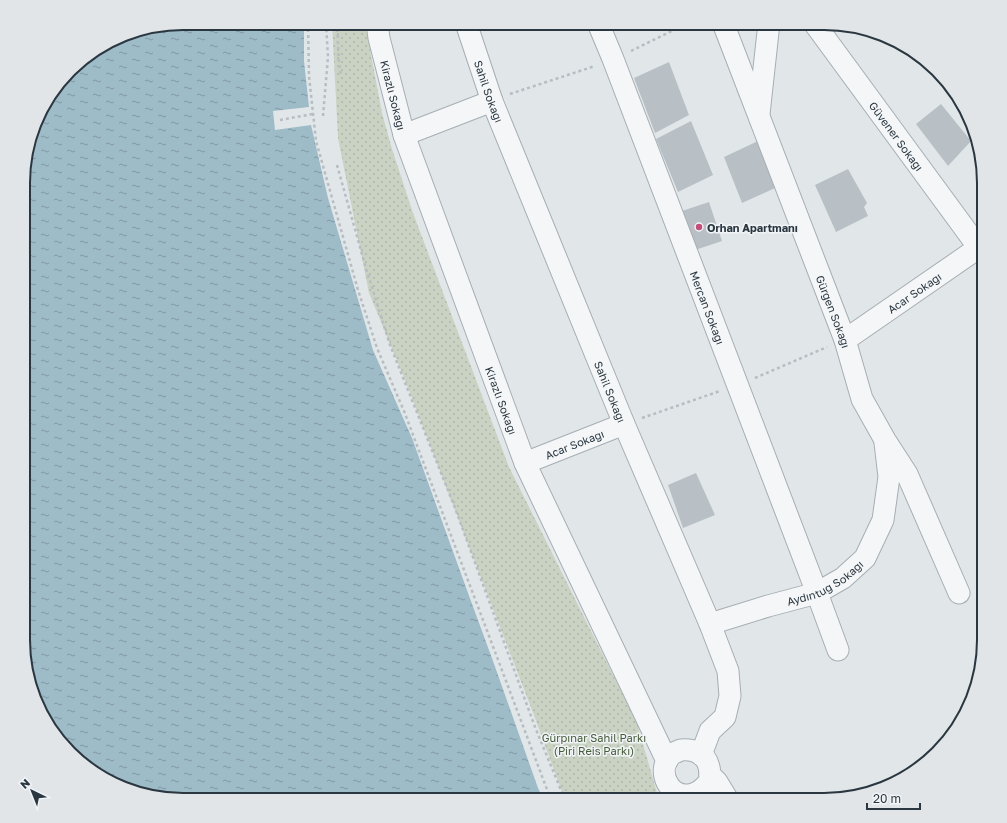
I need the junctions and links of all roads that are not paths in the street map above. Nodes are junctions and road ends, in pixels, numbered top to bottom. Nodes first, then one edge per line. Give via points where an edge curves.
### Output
1 (378, 30) edge
2 (468, 30) edge
3 (601, 30) edge
4 (726, 30) edge
5 (768, 30) edge
6 (819, 30) edge
7 (492, 101) junction
8 (759, 118) junction
9 (404, 135) junction
10 (977, 241) edge
11 (977, 249) edge
12 (844, 340) junction
13 (624, 424) junction
14 (885, 440) junction
15 (525, 463) junction
16 (817, 593) junction
17 (959, 593) dead end
18 (710, 624) junction
19 (838, 650) dead end
20 (701, 755) junction
21 (667, 761) junction
22 (711, 785) edge
23 (675, 793) edge
24 (695, 793) edge
25 (724, 793) edge

1 - 9 street, Kirazlı Sokağı
2 - 7 street, Sahil Sokağı
3 - 16 street, Mercan Sokağı
4 - 8 street, Gürgen Sokağı
5 - 8 street
6 - 10 street, Güvener Sokağı
7 - 9 street
7 - 13 street, Sahil Sokağı
8 - 12 street, Gürgen Sokağı
9 - 15 street, Kirazlı Sokağı
11 - 12 street, Acar Sokağı
12 - 14 street, Gürgen Sokağı via 862,399
13 - 15 street, Acar Sokağı
13 - 18 street, Sahil Sokağı
14 - 16 street, Aydıntuğ Sokağı via 889,477 883,520 865,558 843,578
14 - 17 street, Gürgen Sokağı via 907,474
15 - 21 street, Kirazlı Sokağı
16 - 18 street, Aydıntuğ Sokağı
16 - 19 street, Mercan Sokağı
18 - 20 street, Sahil Sokağı via 728,671 730,696 725,717 710,731
20 - 21 street via 698,752 681,750 672,754
20 - 22 street via 709,766
21 - 23 street via 665,779
22 - 24 street
22 - 25 street via 717,782

